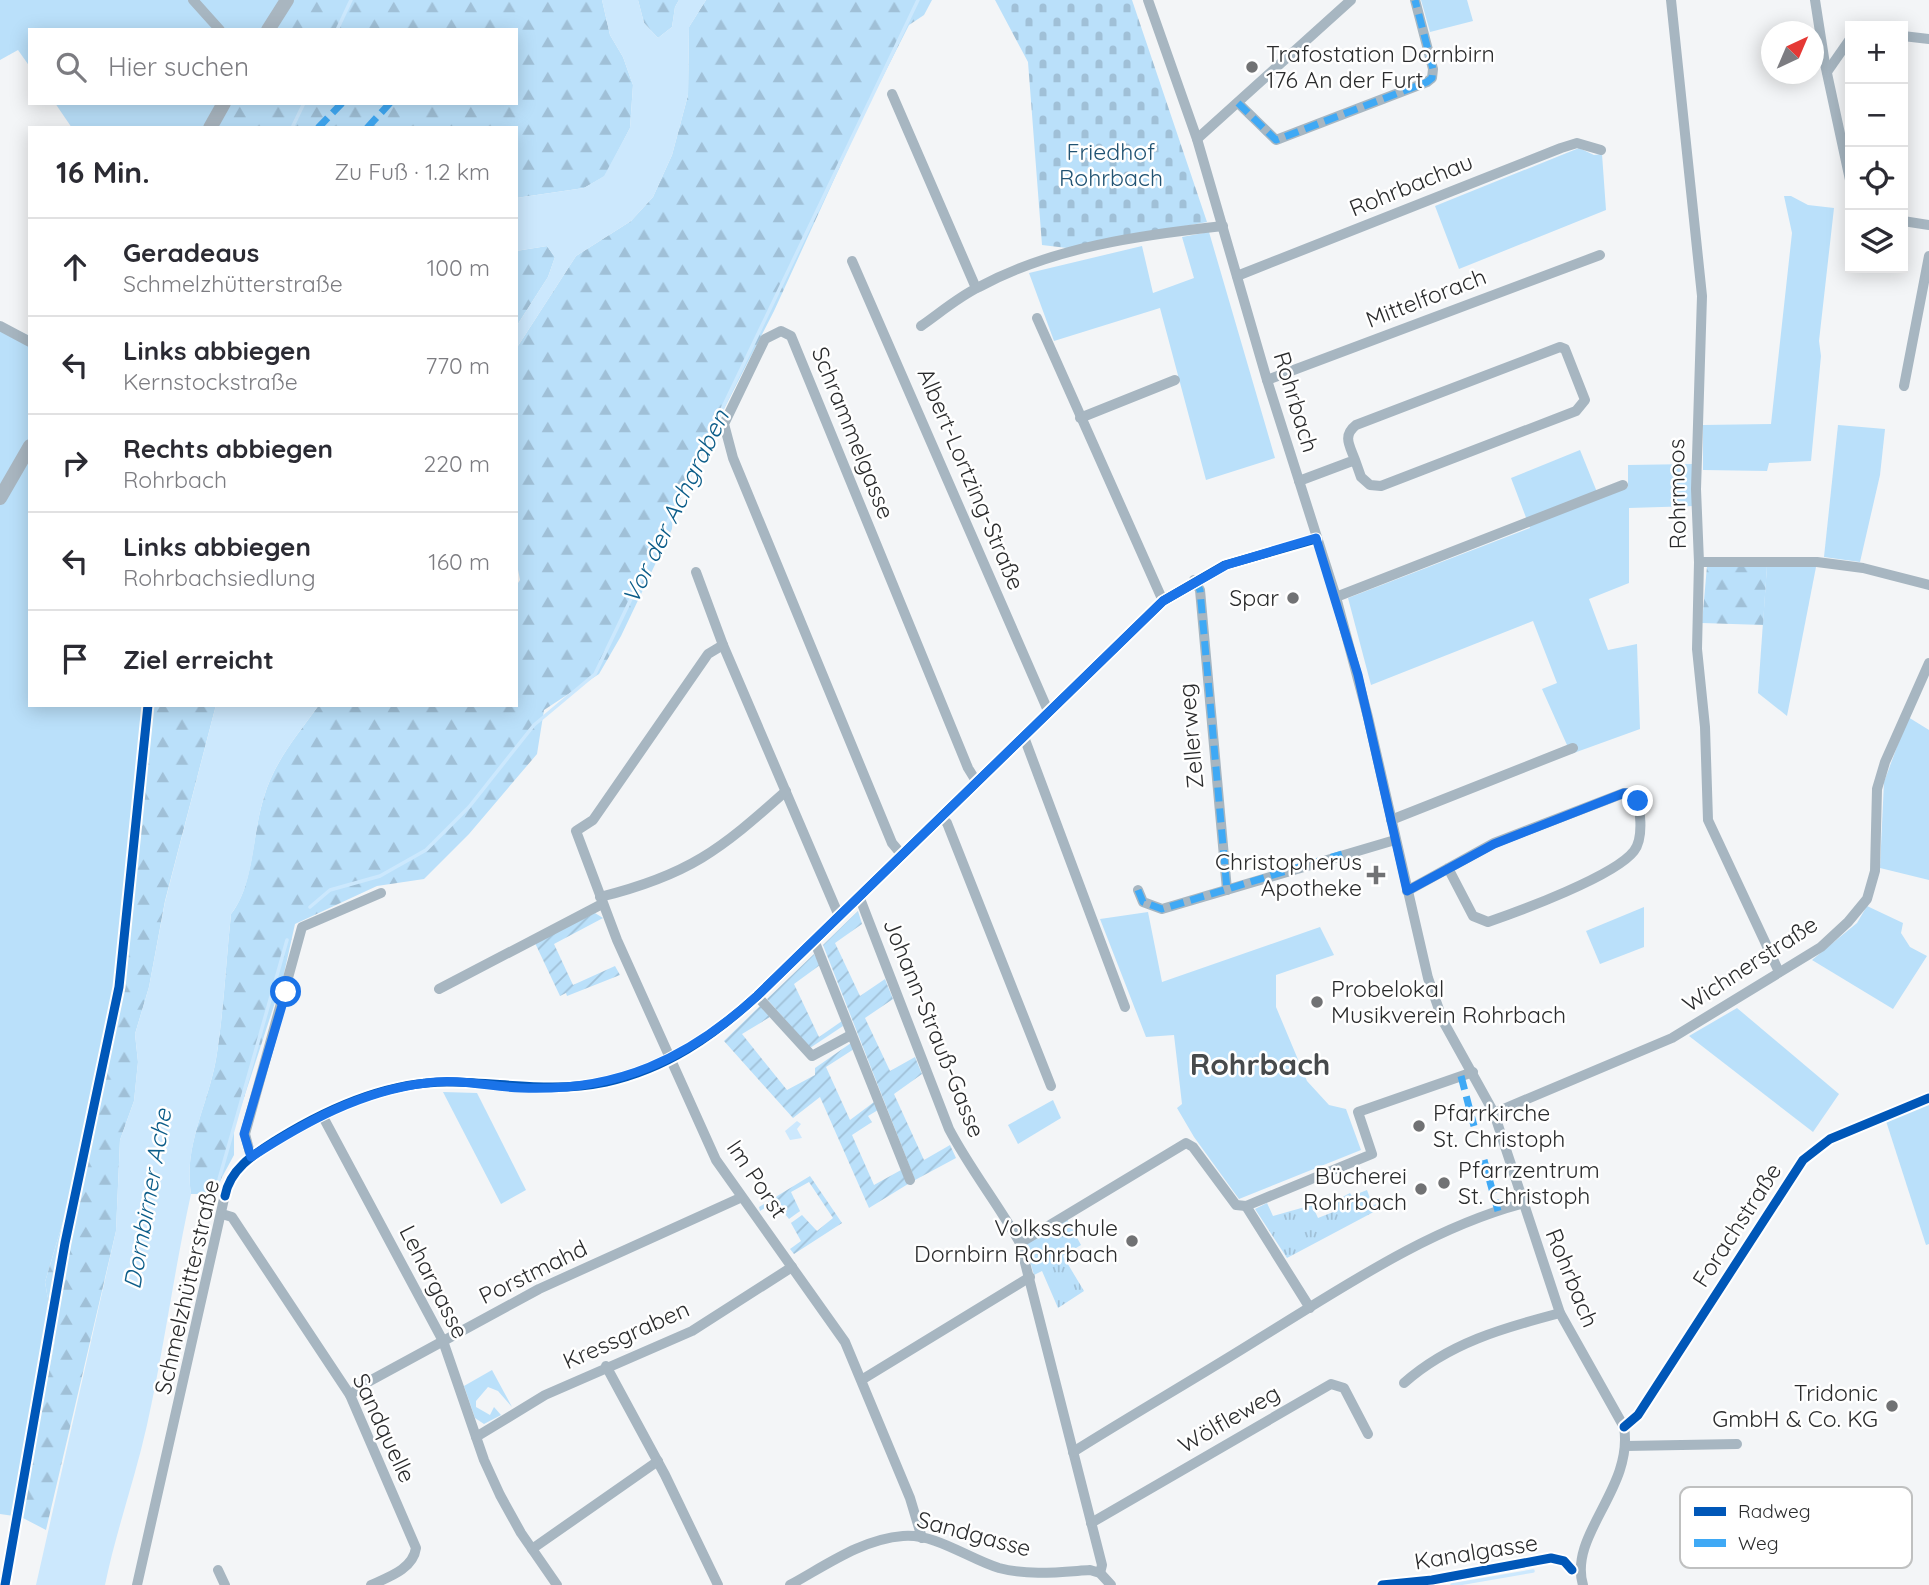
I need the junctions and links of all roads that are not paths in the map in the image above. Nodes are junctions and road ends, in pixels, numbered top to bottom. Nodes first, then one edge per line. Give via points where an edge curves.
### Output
1 (193, 0) edge
2 (287, 0) edge
3 (1147, 0) edge
4 (1350, 0) edge
5 (1415, 0) edge
6 (1671, 0) edge
7 (1815, 0) edge
8 (218, 28) edge
9 (269, 28) edge
10 (1908, 36) edge
11 (1929, 38) edge
12 (1845, 46) edge
13 (1827, 72) junction
14 (892, 94) dead end
15 (1238, 103) junction
16 (223, 105) edge
17 (211, 126) edge
18 (1197, 139) junction
19 (1601, 150) dead end
20 (1845, 157) edge
21 (1908, 222) edge
22 (1929, 225) edge
23 (1223, 226) junction
24 (1600, 255) dead end
25 (1929, 256) edge
26 (852, 261) dead end
27 (1237, 276) junction
28 (976, 288) junction
29 (1037, 318) dead end
30 (0, 326) edge
31 (921, 326) dead end
32 (28, 341) edge
33 (1175, 380) dead end
34 (1267, 380) junction
35 (1904, 386) dead end
36 (1080, 418) junction
37 (28, 449) edge
38 (1355, 460) junction
39 (1298, 481) junction
40 (1623, 485) dead end
41 (0, 498) edge
42 (1316, 538) junction
43 (1699, 562) junction
44 (695, 572) dead end
45 (1194, 580) junction
46 (1929, 586) edge
47 (1336, 597) junction
48 (1163, 601) junction
49 (723, 645) junction
50 (1929, 663) edge
51 (1049, 713) junction
52 (1024, 737) junction
53 (1573, 748) dead end
54 (976, 781) junction
55 (786, 790) junction
56 (940, 816) junction
57 (1391, 820) junction
58 (1395, 840) junction
59 (902, 855) junction
60 (1448, 869) junction
61 (1138, 890) dead end
62 (1227, 890) junction
63 (1407, 891) junction
64 (381, 893) dead end
65 (859, 896) junction
66 (601, 901) junction
67 (839, 916) junction
68 (814, 940) junction
69 (1779, 972) junction
70 (439, 989) dead end
71 (757, 996) junction
72 (1125, 1007) dead end
73 (851, 1035) junction
74 (671, 1060) junction
75 (1473, 1072) junction
76 (1051, 1086) dead end
77 (1929, 1098) edge
78 (1494, 1113) junction
79 (322, 1115) junction
80 (251, 1157) junction
81 (910, 1180) dead end
82 (740, 1198) junction
83 (1521, 1204) junction
84 (1246, 1206) junction
85 (222, 1214) junction
86 (1020, 1243) junction
87 (792, 1267) junction
88 (1030, 1278) junction
89 (1310, 1308) junction
90 (1560, 1313) junction
91 (443, 1341) junction
92 (606, 1366) junction
93 (863, 1379) junction
94 (1404, 1383) dead end
95 (350, 1395) junction
96 (1625, 1426) junction
97 (1368, 1434) dead end
98 (475, 1437) junction
99 (1737, 1444) dead end
100 (1626, 1446) junction
101 (1073, 1452) junction
102 (658, 1461) junction
103 (1091, 1523) junction
104 (922, 1538) junction
105 (532, 1549) junction
106 (218, 1570) dead end
107 (1100, 1573) junction
108 (137, 1585) edge
109 (225, 1585) edge
110 (372, 1585) edge
111 (557, 1585) edge
112 (718, 1585) edge
113 (790, 1585) edge
114 (1111, 1585) edge
115 (1583, 1585) edge

1 - 8 street
2 - 9 main road
3 - 18 street, Rohrbach
4 - 15 street
5 - 15 street via 1433,69 1427,82 1276,140
6 - 43 street, Rohrmoos via 1702,296 1696,489
7 - 13 street
10 - 11 street
12 - 13 street
13 - 20 street
14 - 28 street
15 - 18 street
16 - 17 main road
18 - 23 street, Rohrbach
19 - 27 street, Rohrbachau via 1577,143 1561,148
21 - 22 street
23 - 27 street, Rohrbach
23 - 28 street via 1051,257
24 - 34 street, Mittelforach
25 - 35 street
26 - 51 street, Albert-Lortzing-Straße
27 - 34 street, Rohrbach
28 - 31 street
29 - 36 street
30 - 32 street
33 - 36 street
34 - 39 street, Rohrbach
36 - 48 street
37 - 41 main road
38 - 38 street via 1361,477 1370,485 1381,486 1576,411 1585,400 1560,346 1356,425 1347,438
38 - 39 street
39 - 42 street, Rohrbach
40 - 47 street
42 - 45 street via 1226,565
42 - 47 street, Rohrbach
43 - 46 street via 1817,562 1863,568
43 - 69 street, Rohrmoos via 1697,649 1708,820
44 - 49 street
45 - 48 street
45 - 62 street, Zellerweg via 1200,590
47 - 57 street, Rohrbach
48 - 51 street
49 - 55 street
49 - 66 street, Im Porst via 708,654 593,820 576,831
50 - 69 street, Wichnerstraße via 1893,739 1877,789 1875,871 1867,899 1821,947
51 - 52 street
52 - 54 street
52 - 72 street
53 - 57 street
54 - 56 street
54 - 59 street, Schrammelgasse via 791,336 781,331 765,339 723,424 845,734 892,842
55 - 66 street via 727,843 692,866
55 - 67 street
56 - 59 street
56 - 76 street via 947,823
57 - 58 street, Rohrbach
58 - 62 street
58 - 63 street, Rohrbach
59 - 65 street
60 - 60 street via 1521,832 1624,793 1634,793 1638,801 1634,851 1552,898 1488,922 1473,916
60 - 63 street
61 - 62 street via 1143,902 1161,909
63 - 75 street, Rohrbach via 1443,1021
64 - 80 street via 302,927 244,1134
65 - 67 street
65 - 86 street, Johann-Strauß-Gasse via 949,1129
66 - 70 street
66 - 74 street, Im Porst
67 - 68 street
68 - 71 street
68 - 73 street
69 - 78 street, Wichnerstraße via 1672,1038
71 - 73 street via 813,1056
71 - 74 street via 716,1031
73 - 81 street
74 - 79 street via 609,1081 565,1088 427,1082 377,1092
74 - 82 street, Im Porst via 716,1160
75 - 78 street, Rohrbach
75 - 84 street via 1358,1112 1372,1154
77 - 96 street, Forachstraße via 1830,1139 1803,1160 1638,1415
78 - 83 street, Rohrbach
79 - 80 street
79 - 91 street, Lehargasse
80 - 85 street, Schmelzhütterstraße via 230,1181
82 - 87 street, Im Porst
82 - 91 street, Porstmahd via 539,1289
83 - 89 street via 1462,1223
83 - 90 street, Rohrbach
84 - 86 street via 1236,1205 1186,1143
84 - 89 street
85 - 95 street, Sandquelle via 232,1217
85 - 108 street, Schmelzhütterstraße
86 - 88 street, Johann-Strauß-Gasse
87 - 92 street, Kressgraben via 692,1331
87 - 93 street, Im Porst via 844,1341
88 - 93 street
88 - 101 street, Johann-Strauß-Gasse
89 - 101 street
90 - 94 street via 1481,1336 1426,1363
90 - 96 street, Rohrbach
91 - 95 street, Porstmahd
91 - 98 street, Lehargasse
92 - 98 street, Kressgraben via 545,1395
92 - 102 street
93 - 104 street, Im Porst
95 - 110 street, Sandquelle via 416,1549 415,1559 406,1567
96 - 100 street, Rohrbach
97 - 103 street, Wölfleweg via 1344,1388 1331,1384
98 - 105 street, Lehargasse via 500,1494
99 - 100 street
100 - 115 street, Rohrbach via 1619,1477 1580,1559
101 - 103 street, Johann-Strauß-Gasse
102 - 105 street
102 - 112 street
103 - 107 street, Johann-Strauß-Gasse via 1102,1564
104 - 107 street, Sandgasse via 999,1568 1028,1573
104 - 113 street, Sandgasse via 876,1540
105 - 111 street, Lehargasse
106 - 109 street
107 - 114 street

